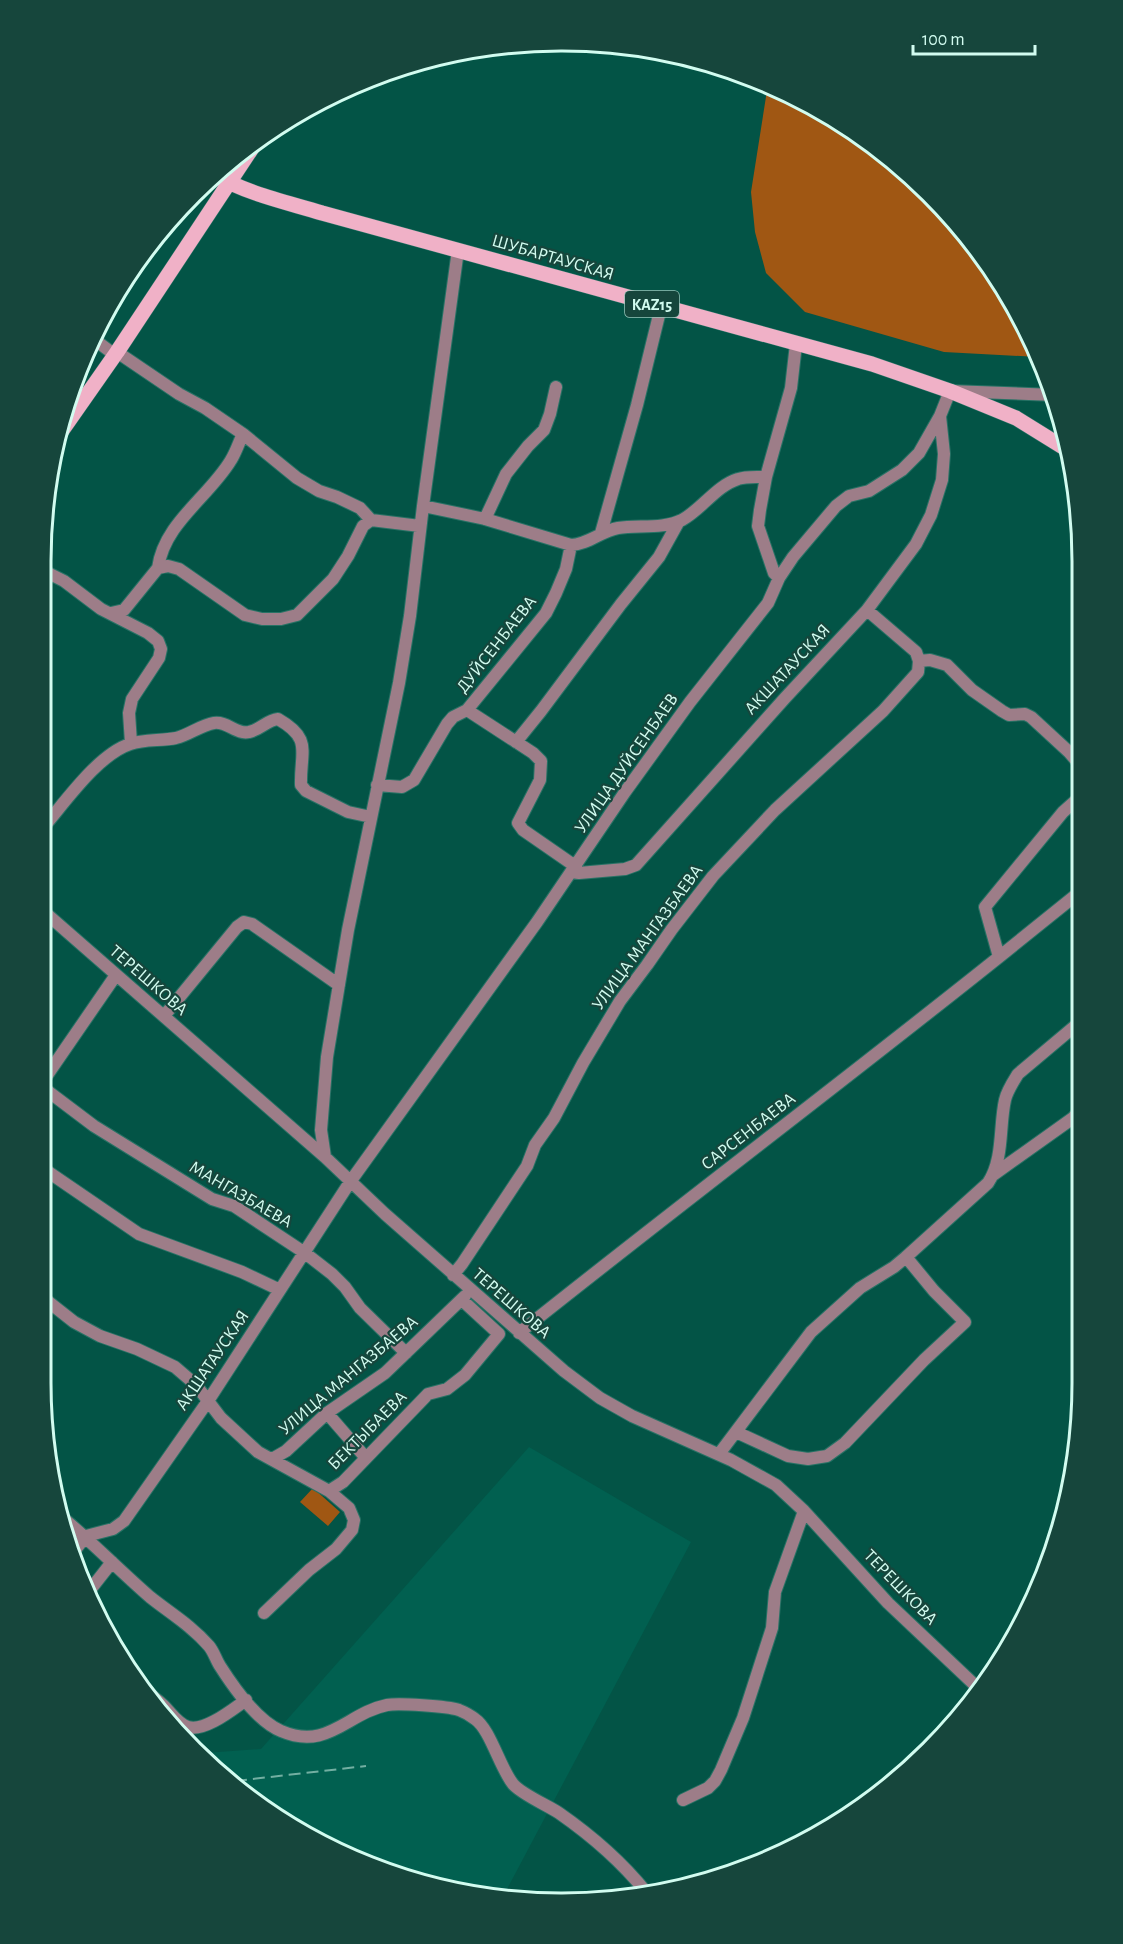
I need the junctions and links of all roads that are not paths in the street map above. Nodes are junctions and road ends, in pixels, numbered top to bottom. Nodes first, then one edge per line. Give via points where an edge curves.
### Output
1 (242, 163) edge
2 (223, 180) edge
3 (229, 183) junction
4 (458, 250) junction
5 (661, 307) junction
6 (100, 344) edge
7 (796, 344) junction
8 (116, 354) junction
9 (556, 387) dead end
10 (950, 391) junction
11 (1044, 395) edge
12 (940, 416) junction
13 (72, 417) edge
14 (243, 434) junction
15 (1058, 444) edge
16 (766, 477) junction
17 (423, 506) junction
18 (485, 519) junction
19 (371, 520) junction
20 (679, 521) junction
21 (420, 526) junction
22 (601, 533) junction
23 (571, 545) junction
24 (158, 568) junction
25 (51, 574) edge
26 (779, 578) junction
27 (867, 610) junction
28 (111, 613) junction
29 (919, 661) junction
30 (467, 710) junction
31 (516, 742) junction
32 (131, 743) junction
33 (1072, 755) edge
34 (377, 785) junction
35 (1072, 804) edge
36 (371, 817) junction
37 (51, 819) edge
38 (573, 869) junction
39 (1072, 898) edge
40 (51, 918) edge
41 (999, 957) junction
42 (116, 975) junction
43 (339, 985) junction
44 (164, 1016) junction
45 (1072, 1028) edge
46 (51, 1070) edge
47 (51, 1093) edge
48 (1072, 1119) edge
49 (325, 1157) junction
50 (51, 1174) edge
51 (993, 1175) junction
52 (350, 1182) junction
53 (305, 1253) junction
54 (906, 1257) junction
55 (453, 1275) junction
56 (280, 1290) junction
57 (470, 1290) junction
58 (462, 1300) junction
59 (51, 1304) edge
60 (519, 1333) junction
61 (406, 1353) junction
62 (208, 1401) junction
63 (327, 1413) junction
64 (736, 1432) junction
65 (719, 1454) junction
66 (366, 1458) junction
67 (272, 1459) junction
68 (329, 1491) junction
69 (804, 1511) junction
70 (71, 1524) edge
71 (86, 1536) junction
72 (78, 1546) edge
73 (112, 1562) junction
74 (94, 1586) edge
75 (264, 1613) dead end
76 (973, 1684) edge
77 (246, 1700) junction
78 (184, 1725) edge
79 (683, 1800) dead end
80 (641, 1887) edge

1 - 3 main road
2 - 3 main road, ШУБАРТАУСКАЯ
3 - 4 main road, ШУБАРТАУСКАЯ / KAZ15
3 - 8 main road
4 - 5 main road, ШУБАРТАУСКАЯ / KAZ15
4 - 17 street
5 - 7 main road, ШУБАРТАУСКАЯ / KAZ15
5 - 22 street
6 - 8 street
7 - 10 main road, ШУБАРТАУСКАЯ / KAZ15 via 872,364
7 - 16 street via 791,388
8 - 13 main road
8 - 14 street
9 - 18 street via 544,430 506,474
10 - 11 street
10 - 12 street, УЛИЦА ДУЙСЕНБАЕВ
10 - 15 main road, ШУБАРТАУСКАЯ / KAZ15 via 1016,418
12 - 26 street, УЛИЦА ДУЙСЕНБАЕВ via 919,453 902,470 836,506
12 - 27 street, АКШАТАУСКАЯ via 942,480 931,514 916,544
14 - 19 street via 297,477 360,508
14 - 24 street via 231,460 172,532 160,552
16 - 20 street via 738,479
16 - 26 street via 758,526
17 - 18 street
17 - 21 street
18 - 23 street
19 - 21 street
19 - 24 street via 363,526 333,579 297,615 281,619 245,615 179,569
20 - 22 street
20 - 31 street via 659,557
21 - 34 street via 399,683
22 - 23 street via 582,544
23 - 30 street, ДУЙСЕНБАЕВА via 566,569 546,613
24 - 28 street via 124,610
25 - 28 street
26 - 38 street, УЛИЦА ДУЙСЕНБАЕВ via 768,603 690,702
27 - 29 street via 916,651
27 - 38 street, АКШАТАУСКАЯ via 636,865 579,873
28 - 32 street via 148,633 161,649 154,668 132,699
29 - 33 street via 947,665 972,690 1002,711 1031,717
29 - 55 street, УЛИЦА МАНГАЗБАЕВА via 918,672 883,711 775,810 713,876 672,929 620,1000 535,1145 527,1166
30 - 31 street
30 - 34 street, ДУЙСЕНБАЕВА via 447,724 414,780 402,787
31 - 38 street via 541,761 540,780 518,823
32 - 36 street via 177,738 212,723 249,732 278,719 298,734 303,743 301,785 306,791 348,812
32 - 37 street via 97,766
34 - 36 street
35 - 41 street via 985,907
36 - 43 street
38 - 52 street, УЛИЦА ДУЙСЕНБАЕВ
39 - 41 street, САРСЕНБАЕВА
40 - 42 street, ТЕРЕШКОВА
41 - 60 street, САРСЕНБАЕВА
42 - 44 street, ТЕРЕШКОВА
42 - 46 street
43 - 44 street via 244,922
43 - 49 street via 323,1092 321,1130
44 - 49 street, ТЕРЕШКОВА
45 - 51 street via 1017,1074 1005,1098
47 - 53 street, МАНГАЗБАЕВА via 94,1126 212,1199 234,1206
48 - 51 street
49 - 52 street, ТЕРЕШКОВА
50 - 56 street via 139,1234
51 - 54 street
52 - 53 street, АКШАТАУСКАЯ
52 - 55 street, ТЕРЕШКОВА
53 - 56 street, АКШАТАУСКАЯ
53 - 61 street, МАНГАЗБАЕВА via 332,1274
54 - 64 street via 860,1288 811,1332
54 - 64 street via 965,1322 845,1443 827,1456 788,1456
55 - 57 street, ТЕРЕШКОВА
56 - 62 street, АКШАТАУСКАЯ
57 - 58 street, УЛИЦА МАНГАЗБАЕВА
57 - 60 street, ТЕРЕШКОВА
58 - 61 street, УЛИЦА МАНГАЗБАЕВА
58 - 66 street, БЕКТЫБАЕВА via 499,1334 465,1375 447,1389 428,1394
59 - 62 street via 100,1336 175,1367
60 - 65 street, ТЕРЕШКОВА via 600,1398
61 - 63 street, УЛИЦА МАНГАЗБАЕВА via 385,1373
62 - 67 street via 258,1452
62 - 71 street, АКШАТАУСКАЯ via 124,1521 113,1529
63 - 66 street
63 - 67 street, УЛИЦА МАНГАЗБАЕВА
64 - 65 street
65 - 69 street, ТЕРЕШКОВА via 776,1485
66 - 68 street, БЕКТЫБАЕВА
67 - 68 street
68 - 75 street via 349,1508 354,1521 352,1530
69 - 76 street, ТЕРЕШКОВА via 888,1603
69 - 79 street via 775,1592 772,1628 743,1718 715,1781
70 - 71 street
71 - 72 street
71 - 73 street
73 - 74 street
73 - 77 street via 210,1647
77 - 78 street via 210,1724 197,1728
77 - 80 street via 261,1718 280,1731 301,1737 314,1737 342,1727 388,1704 458,1709 477,1720 505,1775 516,1788 586,1831

